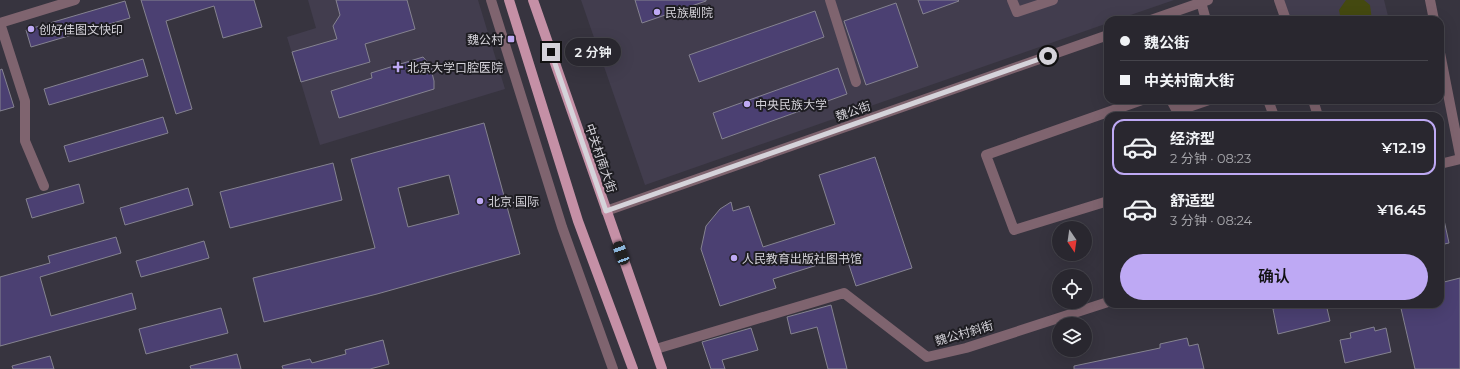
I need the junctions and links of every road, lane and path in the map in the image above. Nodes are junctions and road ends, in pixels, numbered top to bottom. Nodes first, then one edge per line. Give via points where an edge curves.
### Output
1 (75, 0) edge
2 (491, 0) edge
3 (509, 0) edge
4 (533, 0) edge
5 (830, 0) edge
6 (1012, 0) edge
7 (1053, 0) edge
8 (1279, 0) edge
9 (1430, 0) edge
10 (1204, 1) edge
11 (1162, 16) edge
12 (1206, 16) edge
13 (1285, 16) edge
14 (1433, 16) edge
15 (0, 23) edge
16 (1104, 36) edge
17 (1444, 67) edge
18 (856, 82) dead end
19 (1131, 104) edge
20 (1200, 104) edge
21 (1455, 107) edge
22 (1108, 112) edge
23 (1182, 112) edge
24 (1104, 113) edge
25 (1460, 155) edge
26 (1460, 159) edge
27 (1444, 163) edge
28 (44, 186) dead end
29 (1104, 202) edge
30 (606, 211) junction
31 (1104, 303) edge
32 (656, 349) junction
33 (613, 369) edge
34 (633, 369) edge
35 (662, 369) edge

1 - 15 street
2 - 33 street via 562,227
3 - 34 main road via 578,221
4 - 30 main road, 中关村南大街
5 - 18 street
6 - 7 street via 1017,12
8 - 13 street
9 - 14 street
10 - 11 street
10 - 12 street
15 - 28 street via 25,101 25,141
16 - 30 street, 魏公街
17 - 21 street
19 - 22 street
20 - 23 street
21 - 25 street
24 - 29 street via 986,155 1014,230
26 - 27 street
30 - 32 main road, 中关村南大街
31 - 32 street, 魏公村斜街 via 966,348 927,357 844,293
32 - 35 main road, 中关村南大街

